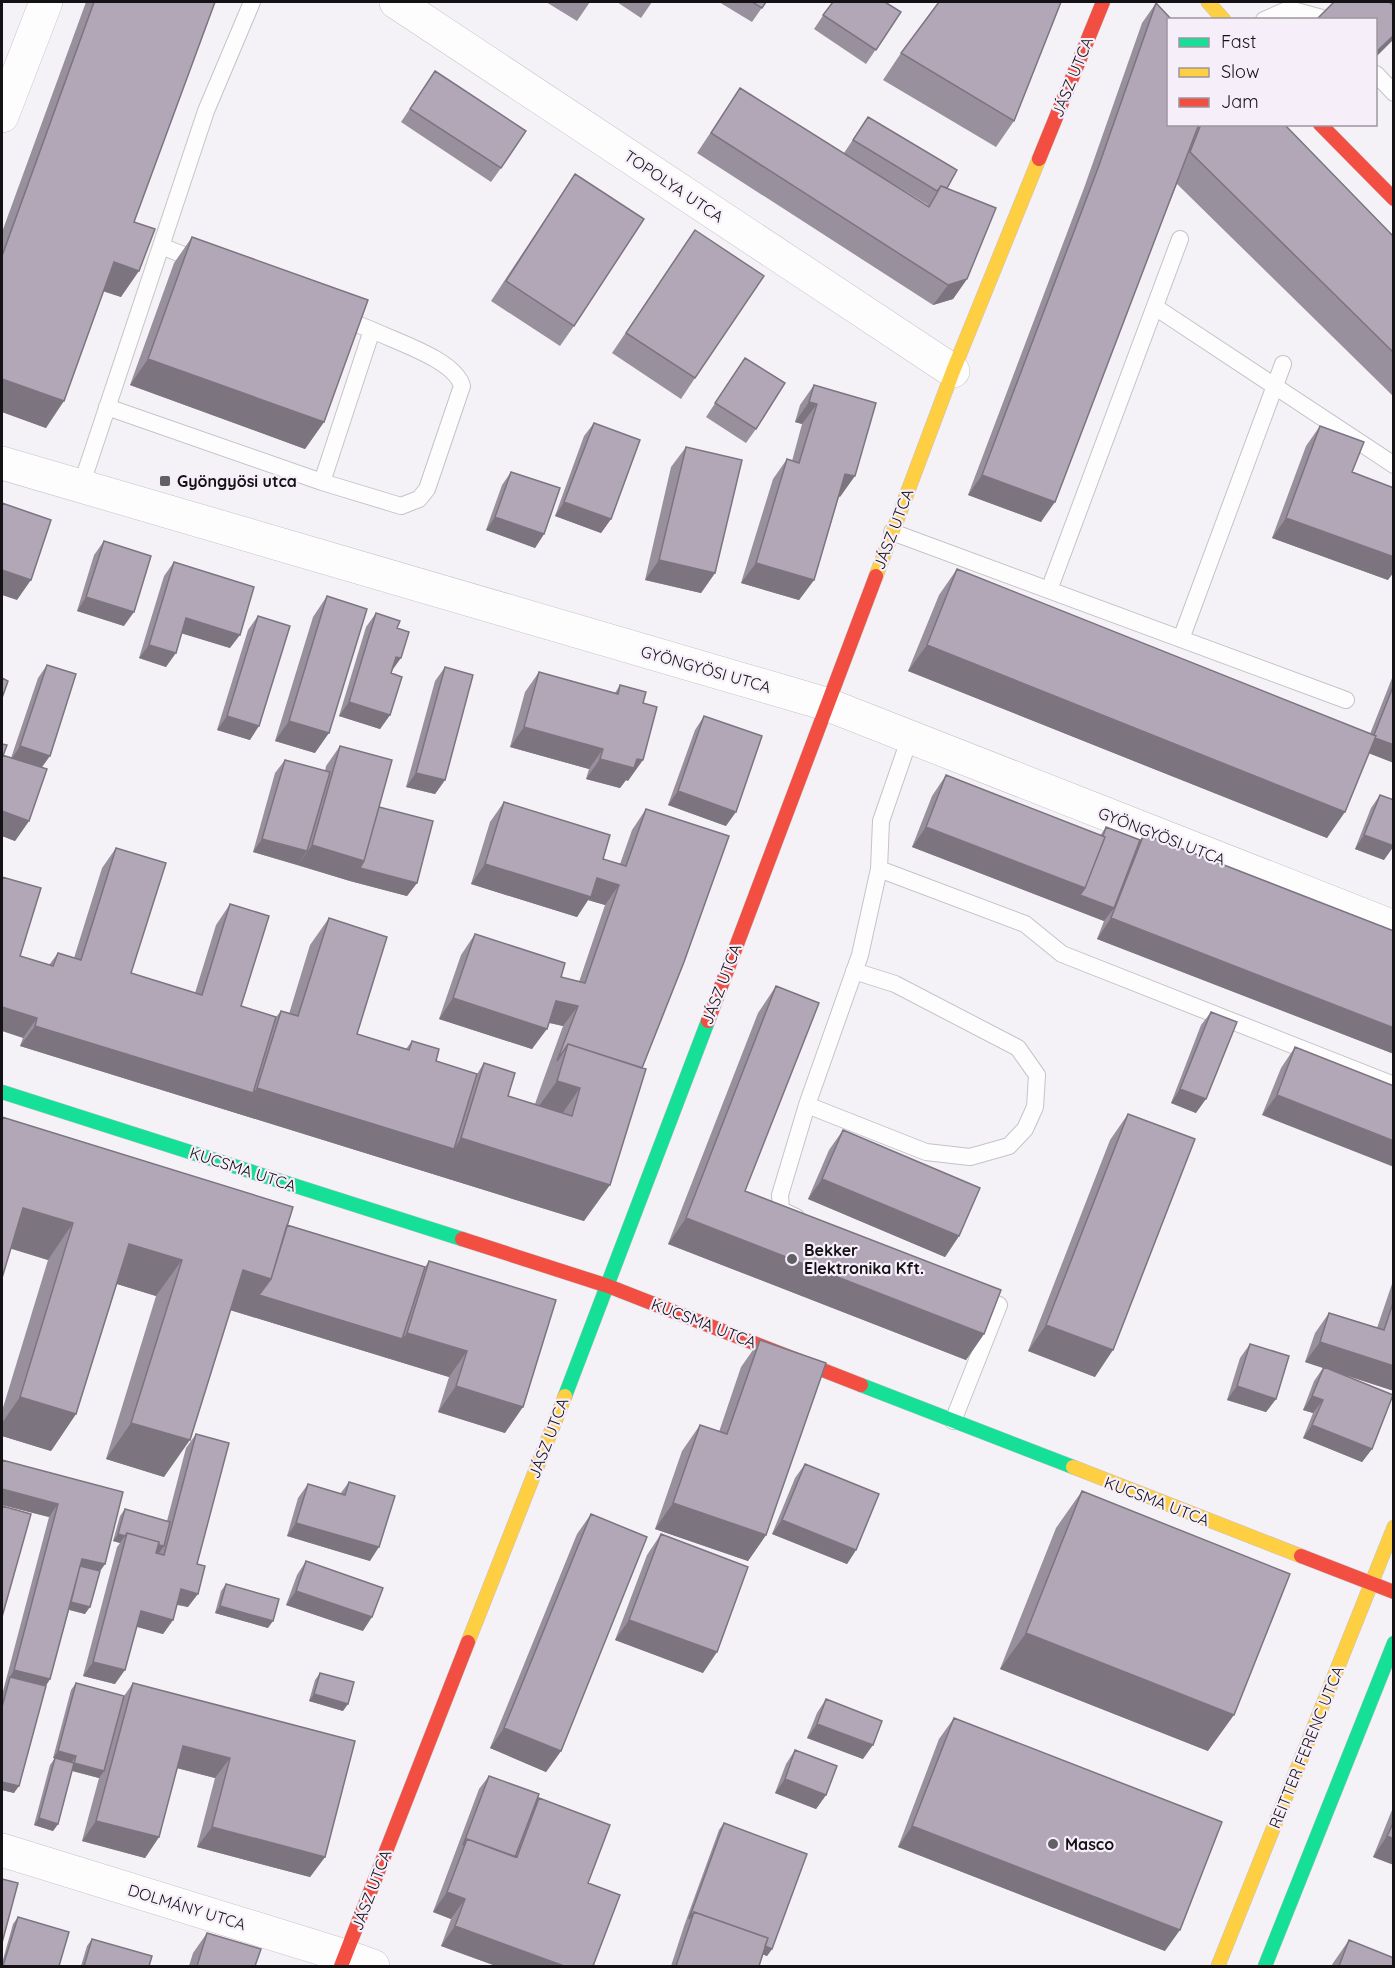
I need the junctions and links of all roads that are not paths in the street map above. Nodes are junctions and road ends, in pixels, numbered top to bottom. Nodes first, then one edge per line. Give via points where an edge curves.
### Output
1 (46, 2) edge
2 (252, 2) edge
3 (396, 2) edge
4 (1103, 2) edge
5 (1208, 2) edge
6 (1222, 18) edge
7 (1269, 18) edge
8 (1322, 18) edge
9 (1377, 75) edge
10 (1394, 93) edge
11 (2, 116) edge
12 (1322, 126) edge
13 (1394, 199) edge
14 (1180, 239) dead end
15 (161, 246) junction
16 (217, 268) edge
17 (1155, 307) junction
18 (328, 313) edge
19 (372, 330) junction
20 (1283, 364) dead end
21 (953, 371) junction
22 (1275, 386) junction
23 (107, 407) junction
24 (2, 463) edge
25 (1394, 465) edge
26 (322, 482) junction
27 (81, 486) junction
28 (892, 532) junction
29 (1049, 591) junction
30 (1181, 639) junction
31 (1346, 700) dead end
32 (826, 705) junction
33 (910, 737) junction
34 (879, 868) junction
35 (1394, 927) edge
36 (854, 971) junction
37 (1394, 1085) edge
38 (2, 1092) edge
39 (807, 1105) junction
40 (814, 1225) edge
41 (608, 1286) junction
42 (955, 1286) edge
43 (953, 1421) junction
44 (1394, 1527) edge
45 (1371, 1584) junction
46 (1394, 1592) edge
47 (1394, 1643) edge
48 (2, 1850) edge
49 (353, 1963) edge
50 (1218, 1966) edge
51 (1264, 1966) edge

1 - 11 street
2 - 15 lane via 206,111
3 - 21 street, TOPOLYA UTCA
4 - 21 street, JÁSZ UTCA
5 - 6 street
7 - 8 lane via 1289,9
9 - 10 lane
12 - 13 street
14 - 17 lane
15 - 16 lane
15 - 23 lane
17 - 22 lane
17 - 29 lane
18 - 19 lane
19 - 26 lane
19 - 26 lane via 447,366 459,376 462,386 428,489 419,499 401,506
20 - 22 lane
21 - 28 street, JÁSZ UTCA
22 - 25 lane
22 - 30 lane
23 - 26 lane
23 - 27 lane
24 - 27 street, GYÖNGYÖSI UTCA
27 - 32 street, GYÖNGYÖSI UTCA
28 - 29 lane
28 - 32 street, JÁSZ UTCA
29 - 30 lane
30 - 31 lane
32 - 33 street, GYÖNGYÖSI UTCA
32 - 41 street, JÁSZ UTCA
33 - 34 lane via 881,821
33 - 35 street, GYÖNGYÖSI UTCA
34 - 36 lane
34 - 37 lane via 1025,924 1062,954
36 - 39 lane
36 - 39 lane via 895,984 1018,1048 1037,1075 1035,1107 1024,1129 1009,1146 970,1157 926,1152
38 - 41 street, KUCSMA UTCA
39 - 40 lane via 780,1196 781,1210
41 - 43 street, KUCSMA UTCA
41 - 49 street, JÁSZ UTCA
42 - 43 lane via 999,1305
43 - 45 street, KUCSMA UTCA
44 - 45 street, REITTER FERENC UTCA
45 - 46 street, KUCSMA UTCA
45 - 50 street, REITTER FERENC UTCA
47 - 51 street
48 - 49 street, DOLMÁNY UTCA

